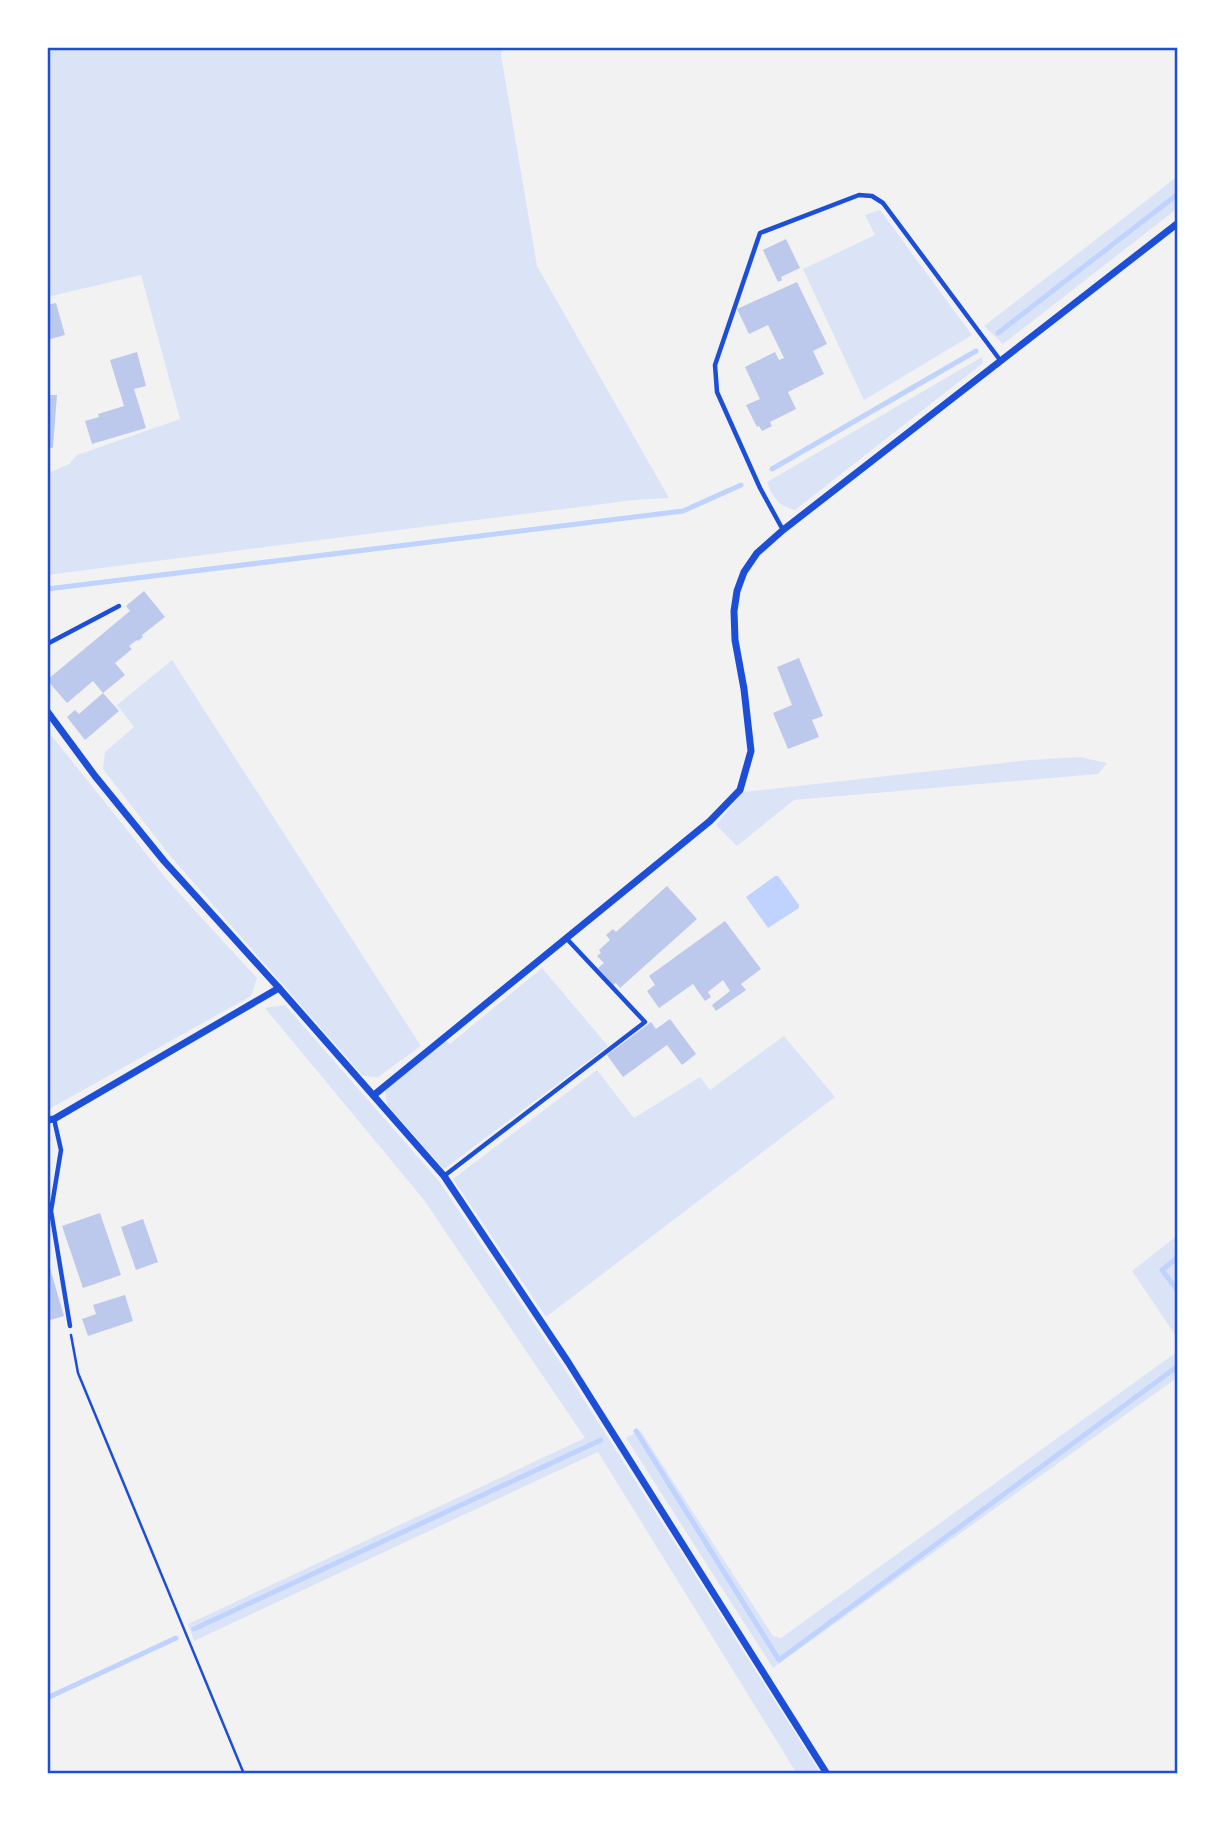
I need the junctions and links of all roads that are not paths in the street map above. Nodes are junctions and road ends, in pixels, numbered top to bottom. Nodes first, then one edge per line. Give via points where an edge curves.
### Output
1 (1178, 223) edge
2 (1000, 360) junction
3 (783, 530) junction
4 (119, 606) dead end
5 (47, 644) edge
6 (47, 711) edge
7 (566, 938) junction
8 (279, 988) junction
9 (374, 1095) junction
10 (51, 1120) edge
11 (444, 1176) junction
12 (70, 1326) road end
13 (827, 1774) edge

1 - 2 street
2 - 3 street
2 - 3 lane via 883,203 872,196 859,195 760,233 715,365 717,392
3 - 7 street via 750,562 734,611 751,751 740,790 710,821
4 - 5 lane
6 - 8 street via 164,861
7 - 9 street
7 - 11 lane via 645,1022
8 - 9 street
8 - 10 street
9 - 11 street
10 - 12 lane via 61,1150 51,1211
11 - 13 street via 575,1373

